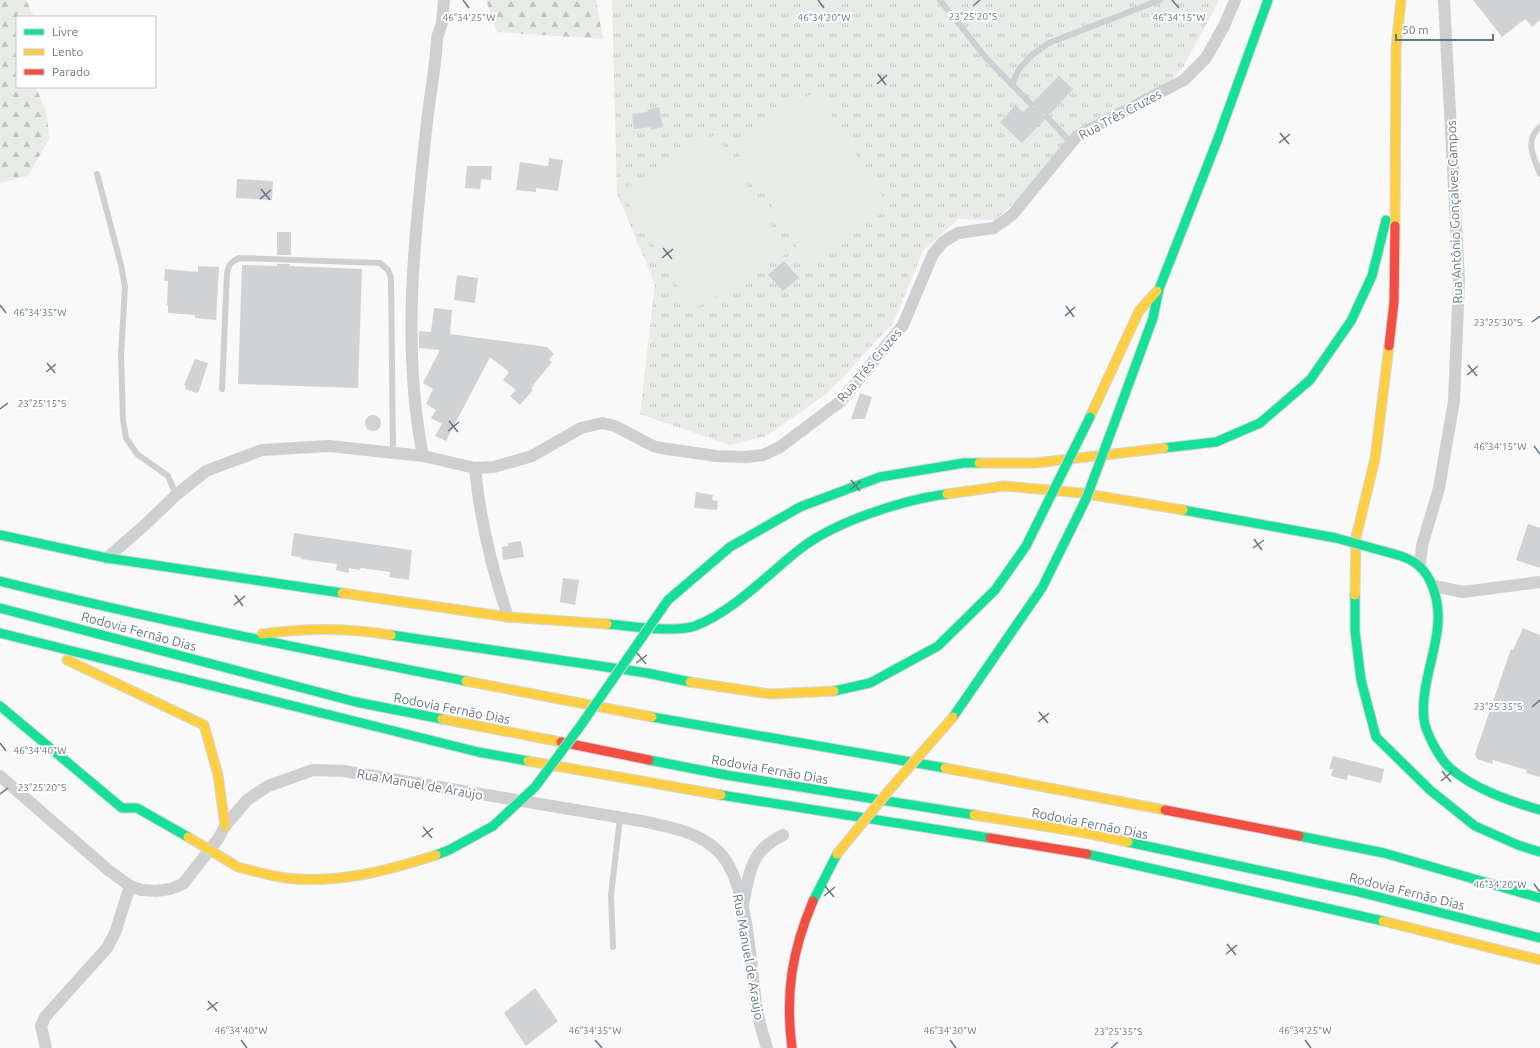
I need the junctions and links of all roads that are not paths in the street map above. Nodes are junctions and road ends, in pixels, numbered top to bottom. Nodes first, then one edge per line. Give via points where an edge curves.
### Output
1 (444, 0) edge
2 (940, 0) edge
3 (1160, 0) edge
4 (1235, 0) edge
5 (1268, 0) edge
6 (1401, 0) edge
7 (1444, 0) edge
8 (1012, 85) junction
9 (1031, 104) dead end
10 (1046, 117) dead end
11 (1540, 126) edge
12 (1070, 142) junction
13 (96, 174) dead end
14 (1540, 174) edge
15 (1394, 190) junction
16 (1159, 289) junction
17 (222, 389) dead end
18 (393, 452) junction
19 (423, 456) junction
20 (475, 468) junction
21 (176, 495) junction
22 (0, 535) edge
23 (107, 558) junction
24 (1420, 564) junction
25 (0, 581) edge
26 (1540, 582) edge
27 (1434, 586) junction
28 (0, 608) edge
29 (508, 616) junction
30 (0, 633) edge
31 (18, 637) junction
32 (245, 637) junction
33 (0, 706) edge
34 (0, 776) edge
35 (1540, 810) edge
36 (620, 818) junction
37 (225, 826) junction
38 (783, 835) dead end
39 (1540, 852) edge
40 (130, 886) junction
41 (1540, 898) edge
42 (743, 905) junction
43 (1540, 938) edge
44 (613, 947) dead end
45 (1540, 960) edge
46 (46, 1048) edge
47 (767, 1048) edge
48 (792, 1048) edge

1 - 19 street via 442,23 437,38 412,260 413,386
2 - 8 lane via 987,59
3 - 8 lane via 1049,43 1032,55 1019,69
4 - 12 street, Rua Três Cruzes via 1206,58 1184,80
5 - 16 main road
6 - 15 main road via 1396,48
7 - 24 street, Rua Antônio Gonçalves Campos via 1459,280 1454,401 1439,488 1422,546
8 - 9 lane
10 - 12 lane
11 - 14 lane via 1531,141
12 - 20 street, Rua Três Cruzes via 1002,224 994,228 958,233 943,242 932,254 903,325 841,402 780,447 763,455 716,456 653,446 615,426 602,423 581,428 532,456 494,467
13 - 21 lane via 125,287 121,355 126,438 137,454 168,476
15 - 33 main road, bridge via 1372,276 1351,321 1310,380 1260,423 1216,442 1035,463 964,464 880,477 800,507 730,547 668,600 535,787 493,826 449,850 402,866 328,880 285,878 238,867 136,808 122,808
15 - 39 main road via 1394,302 1375,459 1356,537 1355,631 1361,680 1376,737 1430,790 1475,826
16 - 32 main road, bridge via 1139,311 1026,546 995,590 938,646 870,683 833,691 763,693 367,631 283,631
16 - 48 main road, bridge via 1153,318 1086,499 1042,588 953,717 837,854 809,907 794,956 789,988
17 - 18 lane via 227,267 232,261 239,258 380,264 388,270 391,278
18 - 19 street, Rua Três Cruzes
18 - 21 street, Rua Três Cruzes via 329,446 262,450 206,471
19 - 20 street, Rua Três Cruzes
20 - 29 street via 491,567
21 - 23 street, Rua Três Cruzes
22 - 23 main road
23 - 29 main road
24 - 27 main road
24 - 29 main road, bridge via 1409,557 1336,538 1162,506 1004,486 923,497 850,520 802,547 721,612 694,626 677,629
25 - 32 main road
26 - 27 street via 1463,592
27 - 35 main road via 1440,602 1438,630 1426,686 1424,721 1442,760 1465,779 1508,800
28 - 43 main road, Rodovia Fernão Dias via 356,702 726,775 1086,833 1355,891
30 - 31 main road
31 - 37 main road via 204,725 219,775
31 - 45 main road via 478,752 728,796 1079,852 1349,912
32 - 41 main road via 625,712 998,777 1384,853
34 - 40 street, Rua Manuel de Araújo
36 - 37 street, Rua Manuel de Araújo via 344,771 313,770 268,786 247,800
36 - 42 street, Rua Manuel de Araújo via 686,831 701,839 719,852 728,865
36 - 44 lane via 611,894
37 - 40 street, Rua Manuel de Araújo via 183,884 156,891
38 - 42 street via 768,842 758,852
40 - 46 street via 115,933 107,948 45,1017 41,1026
42 - 47 street, Rua Manuel de Araújo via 758,1011

